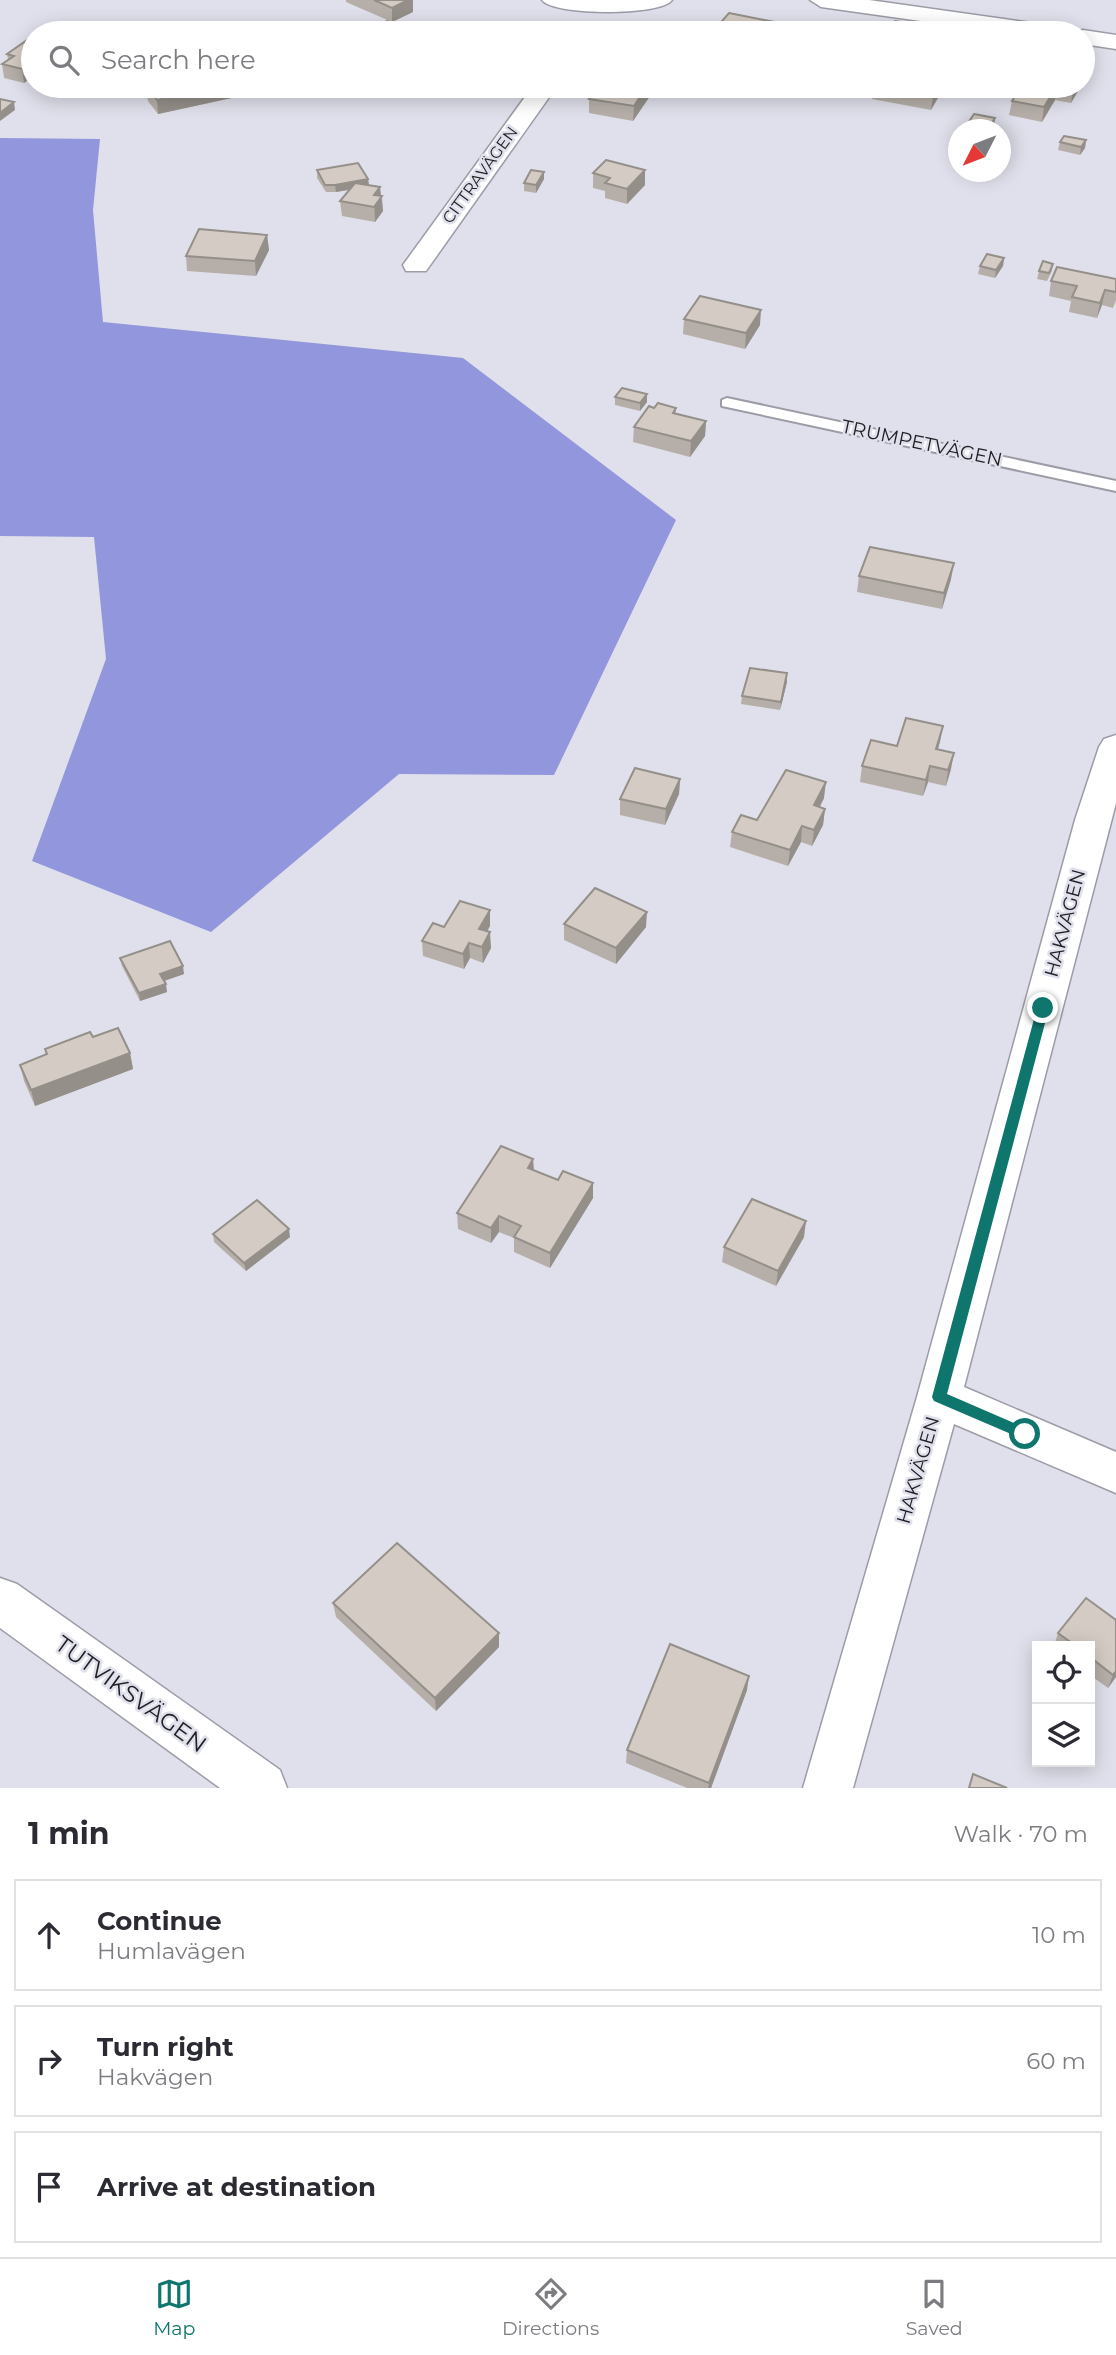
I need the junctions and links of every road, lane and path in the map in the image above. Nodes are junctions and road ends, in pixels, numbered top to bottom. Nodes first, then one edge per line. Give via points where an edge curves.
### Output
1 (553, 0) edge
2 (661, 0) edge
3 (821, 0) edge
4 (969, 21) edge
5 (1095, 39) edge
6 (1116, 43) edge
7 (536, 98) edge
8 (416, 265) dead end
9 (727, 403) dead end
10 (1116, 486) edge
11 (1116, 747) edge
12 (939, 1397) junction
13 (1116, 1473) edge
14 (0, 1600) edge
15 (262, 1788) edge
16 (828, 1788) edge

1 - 2 street via 596,15
3 - 4 street
5 - 6 street
7 - 8 street, CITTRAVÄGEN
9 - 10 lane, TRUMPETVÄGEN
11 - 12 street, HAKVÄGEN
12 - 13 street
12 - 16 street, HAKVÄGEN
14 - 15 street, TUTVIKSVÄGEN

